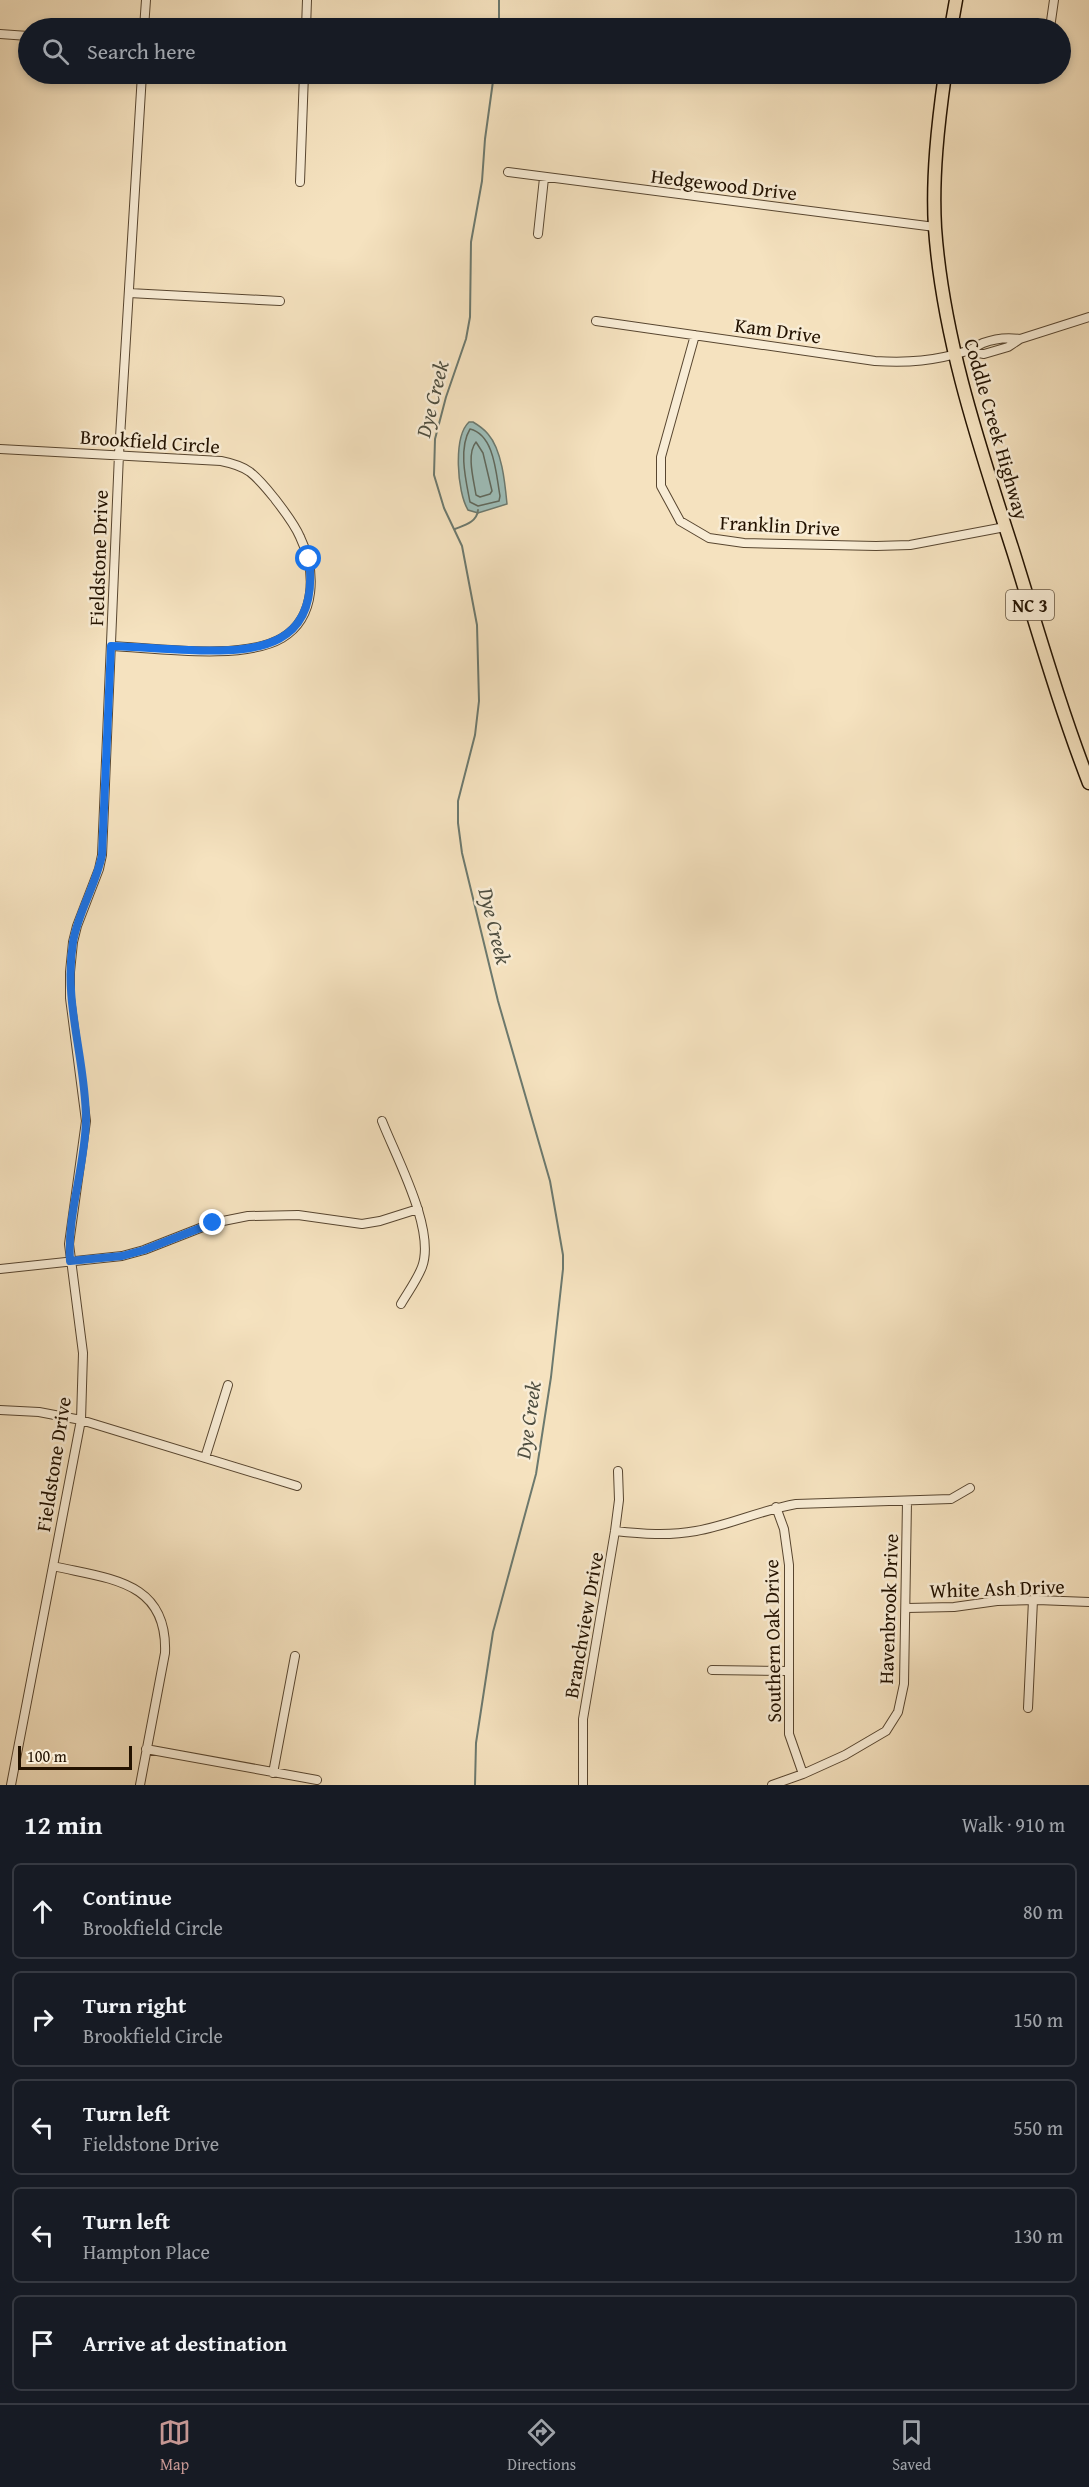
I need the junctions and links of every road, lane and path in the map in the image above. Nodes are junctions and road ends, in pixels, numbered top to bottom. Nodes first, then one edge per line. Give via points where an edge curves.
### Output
1 (146, 0) edge
2 (307, 0) edge
3 (956, 0) edge
4 (1054, 0) edge
5 (145, 18) edge
6 (306, 18) edge
7 (953, 18) edge
8 (1051, 18) edge
9 (0, 34) edge
10 (18, 35) edge
11 (141, 84) edge
12 (304, 84) edge
13 (944, 84) edge
14 (508, 172) dead end
15 (544, 178) junction
16 (300, 182) dead end
17 (935, 227) junction
18 (538, 234) dead end
19 (129, 292) junction
20 (280, 301) dead end
21 (1089, 317) edge
22 (596, 321) dead end
23 (695, 335) junction
24 (954, 354) junction
25 (0, 449) edge
26 (119, 454) junction
27 (1005, 527) junction
28 (111, 646) junction
29 (1089, 783) edge
30 (382, 1121) dead end
31 (418, 1209) junction
32 (70, 1261) junction
33 (0, 1269) edge
34 (401, 1304) dead end
35 (228, 1385) dead end
36 (0, 1410) edge
37 (81, 1420) junction
38 (205, 1458) junction
39 (618, 1471) dead end
40 (297, 1486) dead end
41 (970, 1488) dead end
42 (907, 1501) junction
43 (776, 1508) junction
44 (615, 1531) junction
45 (52, 1566) junction
46 (1033, 1600) junction
47 (1089, 1602) edge
48 (907, 1608) junction
49 (295, 1656) dead end
50 (712, 1670) dead end
51 (788, 1671) junction
52 (1028, 1708) dead end
53 (146, 1749) junction
54 (273, 1773) junction
55 (803, 1774) junction
56 (317, 1780) dead end
57 (11, 1785) edge
58 (140, 1785) edge
59 (583, 1785) edge
60 (772, 1785) edge

1 - 5 street
2 - 6 street
3 - 7 main road
4 - 8 street
9 - 10 street
11 - 19 street, Fieldstone Drive
12 - 16 street
13 - 17 main road, Coddle Creek Highway / NC 3
14 - 15 street, Hedgewood Drive
15 - 17 street, Hedgewood Drive
15 - 18 street
17 - 24 main road, Coddle Creek Highway / NC 3
19 - 20 street
19 - 26 street, Fieldstone Drive
21 - 24 street, Kam Drive via 1020,339 1005,337 982,343
22 - 23 street, Kam Drive
23 - 24 street, Kam Drive via 911,363
23 - 27 street, Franklin Drive via 661,457 661,486 680,521 709,538 744,543 876,546 910,545
24 - 27 main road, Coddle Creek Highway / NC 3
25 - 26 street, Brookfield Circle
26 - 28 street, Fieldstone Drive
26 - 28 street, Brookfield Circle via 221,461 249,471 300,536 309,559 312,584 308,607 297,625 264,646 224,651
27 - 29 main road, Coddle Creek Highway / NC 3
28 - 32 street, Fieldstone Drive via 102,855 77,926 70,972 86,1121 71,1215
30 - 31 street
31 - 32 street via 362,1224 298,1215 248,1216 213,1223 133,1253
31 - 34 street via 424,1237 422,1266
32 - 33 street
32 - 37 street, Fieldstone Drive via 83,1353
35 - 38 street
36 - 37 street
37 - 38 street
37 - 45 street, Fieldstone Drive
38 - 40 street
39 - 44 street, Branchview Drive
41 - 42 street via 951,1499
42 - 43 street
42 - 48 street, Havenbrook Drive
43 - 44 street via 694,1532
43 - 51 street, Southern Oak Drive via 784,1528 789,1565
44 - 59 street, Branchview Drive via 584,1719
45 - 53 street via 136,1588 161,1616 166,1634 165,1653
45 - 57 street, Fieldstone Drive
46 - 47 street, White Ash Drive
46 - 48 street, White Ash Drive
46 - 52 street
48 - 55 street, Havenbrook Drive via 904,1684 898,1712 886,1731
49 - 54 street
50 - 51 street
51 - 55 street, Southern Oak Drive via 789,1734
53 - 54 street
53 - 58 street
54 - 56 street
55 - 60 street, Havenbrook Drive

